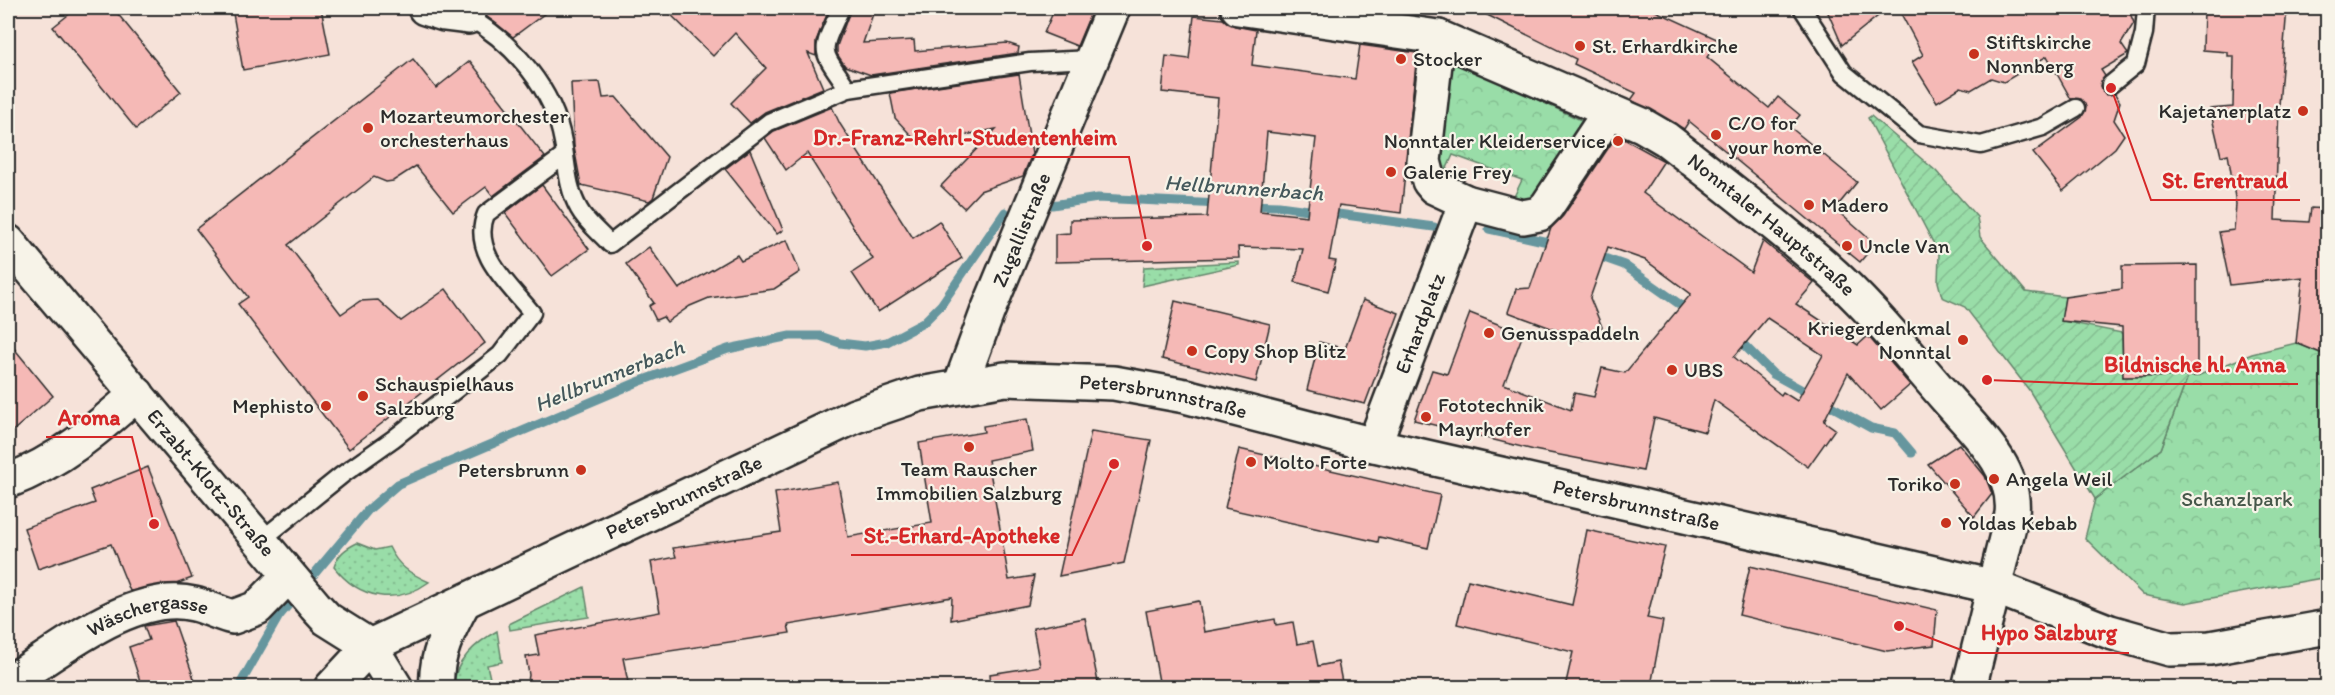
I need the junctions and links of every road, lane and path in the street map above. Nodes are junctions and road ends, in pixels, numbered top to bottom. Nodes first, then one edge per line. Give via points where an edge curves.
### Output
1 (425, 8) edge
2 (841, 8) edge
3 (1113, 8) edge
4 (1238, 8) edge
5 (1802, 8) edge
6 (2146, 8) edge
7 (468, 17) joint
8 (1438, 37) junction
9 (1092, 59) junction
10 (2110, 85) dead end
11 (848, 89) junction
12 (2076, 108) dead end
13 (1610, 111) junction
14 (564, 156) junction
15 (1466, 202) junction
16 (8, 242) edge
17 (960, 386) junction
18 (136, 394) junction
19 (1374, 445) junction
20 (8, 481) edge
21 (260, 541) junction
22 (288, 576) junction
23 (1995, 587) junction
24 (463, 603) junction
25 (2328, 627) edge
26 (370, 646) junction
27 (8, 683) edge
28 (331, 687) edge
29 (396, 687) edge
30 (437, 687) edge
31 (1969, 687) edge

1 - 7 street
2 - 11 lane via 824,45 828,64
3 - 9 street, Zugallistraße
4 - 8 street, Nonntaler Hauptstraße
5 - 12 lane via 1844,73 1919,134 1981,146 2043,127
6 - 10 lane via 2136,64
7 - 14 lane via 493,31 513,49 554,110
8 - 13 street, Nonntaler Hauptstraße
8 - 15 street via 1424,161 1434,187
9 - 11 lane via 1030,62
9 - 17 street, Zugallistraße
11 - 14 lane via 769,122 610,244 580,210
13 - 15 street via 1539,214 1523,217
13 - 23 street, Nonntaler Hauptstraße via 1666,139 1824,266 1882,323 1994,454 2014,499
14 - 21 lane via 486,214 481,226 488,259 532,313 500,355
15 - 19 street, Erhardplatz
16 - 18 street, Erzabt-Klotz-Straße
17 - 19 street, Petersbrunnstraße via 1005,379 1114,383 1185,396
17 - 24 street, Petersbrunnstraße via 920,394 855,416
18 - 20 street via 72,450
18 - 21 street, Erzabt-Klotz-Straße
19 - 23 street, Petersbrunnstraße
21 - 22 street, Erzabt-Klotz-Straße
22 - 26 street, Erzabt-Klotz-Straße via 327,619
22 - 27 street, Wäschergasse via 256,608 233,617 186,603 159,604 123,614
23 - 25 street via 2110,632 2170,649 2211,648
23 - 31 street, Nonntaler Hauptstraße
24 - 26 street, Petersbrunnstraße
24 - 30 street via 446,634
26 - 28 street
26 - 29 street, Erzabt-Klotz-Straße

